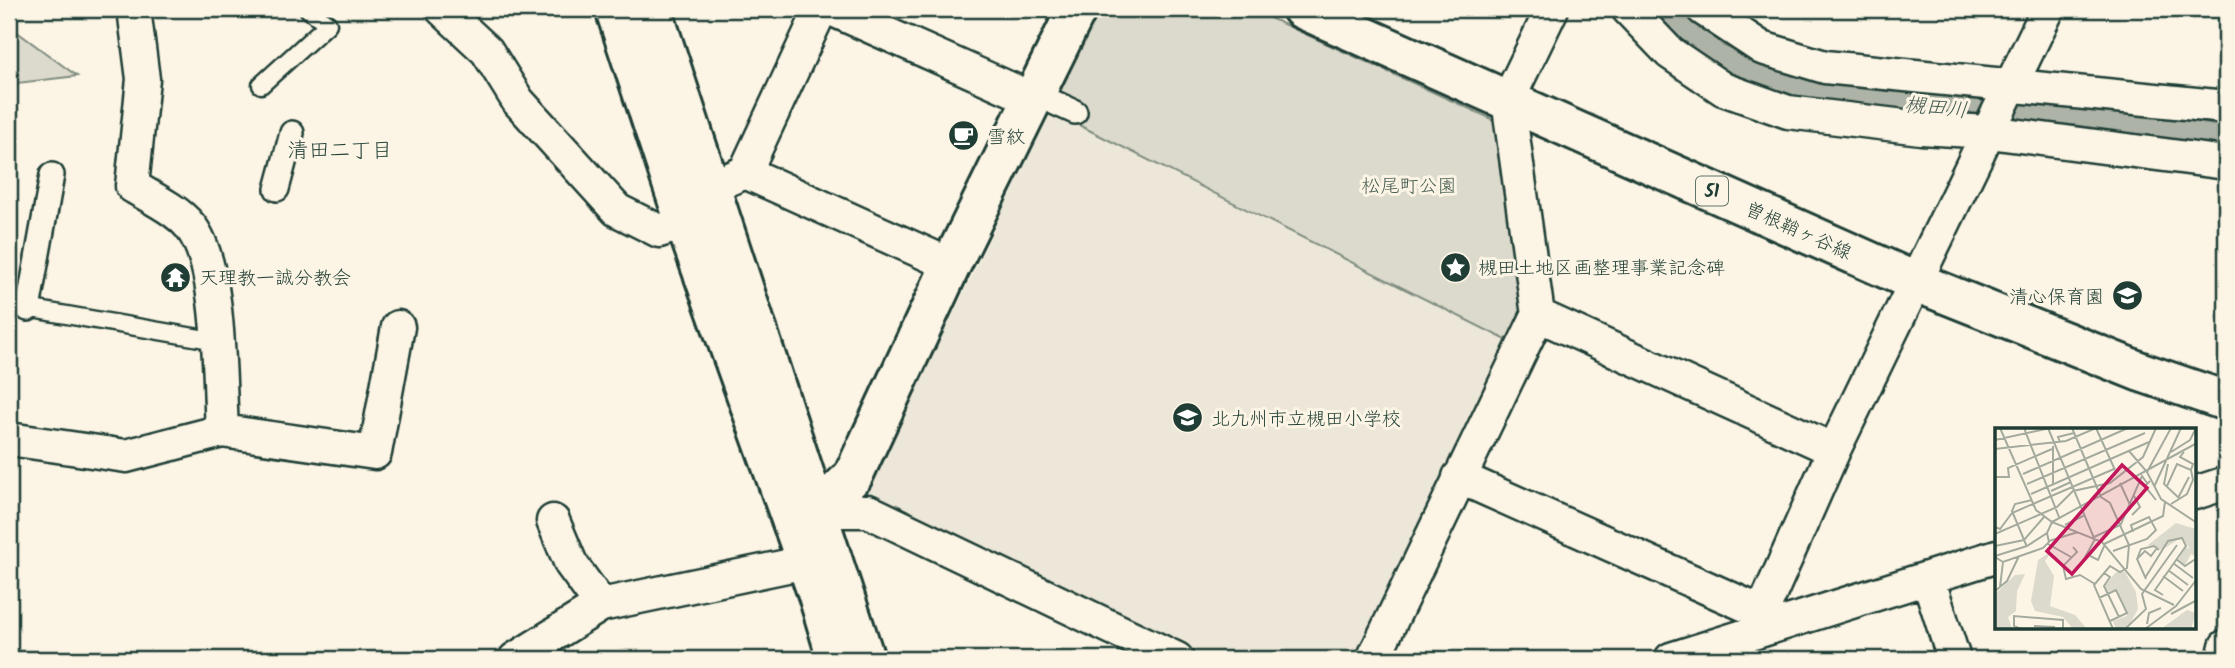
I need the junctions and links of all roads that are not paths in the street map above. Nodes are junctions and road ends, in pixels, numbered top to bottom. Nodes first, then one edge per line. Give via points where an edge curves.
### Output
1 (134, 9) edge
2 (308, 9) edge
3 (442, 9) edge
4 (615, 9) edge
5 (652, 9) edge
6 (821, 9) edge
7 (831, 9) edge
8 (1077, 9) edge
9 (1302, 9) edge
10 (1552, 9) edge
11 (1628, 9) edge
12 (1703, 9) edge
13 (2048, 9) edge
14 (2012, 84) junction
15 (261, 85) dead end
16 (1508, 100) junction
17 (1054, 105) junction
18 (2226, 107) edge
19 (1989, 132) junction
20 (292, 133) dead end
21 (2226, 163) edge
22 (745, 172) junction
23 (52, 175) dead end
24 (709, 188) junction
25 (277, 189) dead end
26 (685, 223) junction
27 (951, 265) junction
28 (1916, 282) junction
29 (18, 307) edge
30 (1538, 314) junction
31 (398, 327) dead end
32 (216, 341) junction
33 (2226, 401) edge
34 (222, 431) junction
35 (9, 439) edge
36 (1834, 450) junction
37 (1459, 477) junction
38 (2226, 483) edge
39 (2196, 493) edge
40 (553, 522) dead end
41 (806, 534) junction
42 (1995, 557) edge
43 (1928, 578) junction
44 (601, 605) junction
45 (1757, 623) junction
46 (564, 628) junction
47 (2226, 646) edge
48 (515, 659) edge
49 (535, 659) edge
50 (837, 659) edge
51 (866, 659) edge
52 (1177, 659) edge
53 (1373, 659) edge
54 (1671, 659) edge
55 (1951, 659) edge
56 (2223, 659) edge

1 - 32 street via 143,79 132,186 189,224 204,248
2 - 15 lane via 328,24
3 - 26 street via 487,51 518,102 617,210 659,231
4 - 26 street
5 - 24 street
6 - 22 street
7 - 17 street
8 - 17 street
9 - 16 street, 曽根鞘ヶ谷線 / 51
10 - 16 street
11 - 19 street via 1670,53 1723,89 1788,112
12 - 14 street via 1762,48 1825,67
13 - 14 street
14 - 18 street
14 - 19 street
16 - 28 street, 曽根鞘ヶ谷線 / 51
16 - 30 street
17 - 27 street
19 - 21 street
19 - 28 street
20 - 25 street
22 - 24 street
22 - 27 street
23 - 29 street
24 - 41 street
26 - 41 street
27 - 41 street via 853,477
28 - 33 street, 曽根鞘ヶ谷線 / 51
28 - 36 street
29 - 32 lane
30 - 36 street
30 - 37 street
31 - 34 street via 375,453
32 - 34 street
34 - 35 street via 126,456
36 - 45 street
37 - 45 street
37 - 53 street
38 - 39 street
40 - 44 street via 571,564
41 - 44 street
41 - 50 street
41 - 51 street
41 - 52 street via 869,511
42 - 43 street
43 - 45 street
43 - 55 street
44 - 46 street
45 - 54 street
46 - 48 street
46 - 49 street
47 - 56 street

